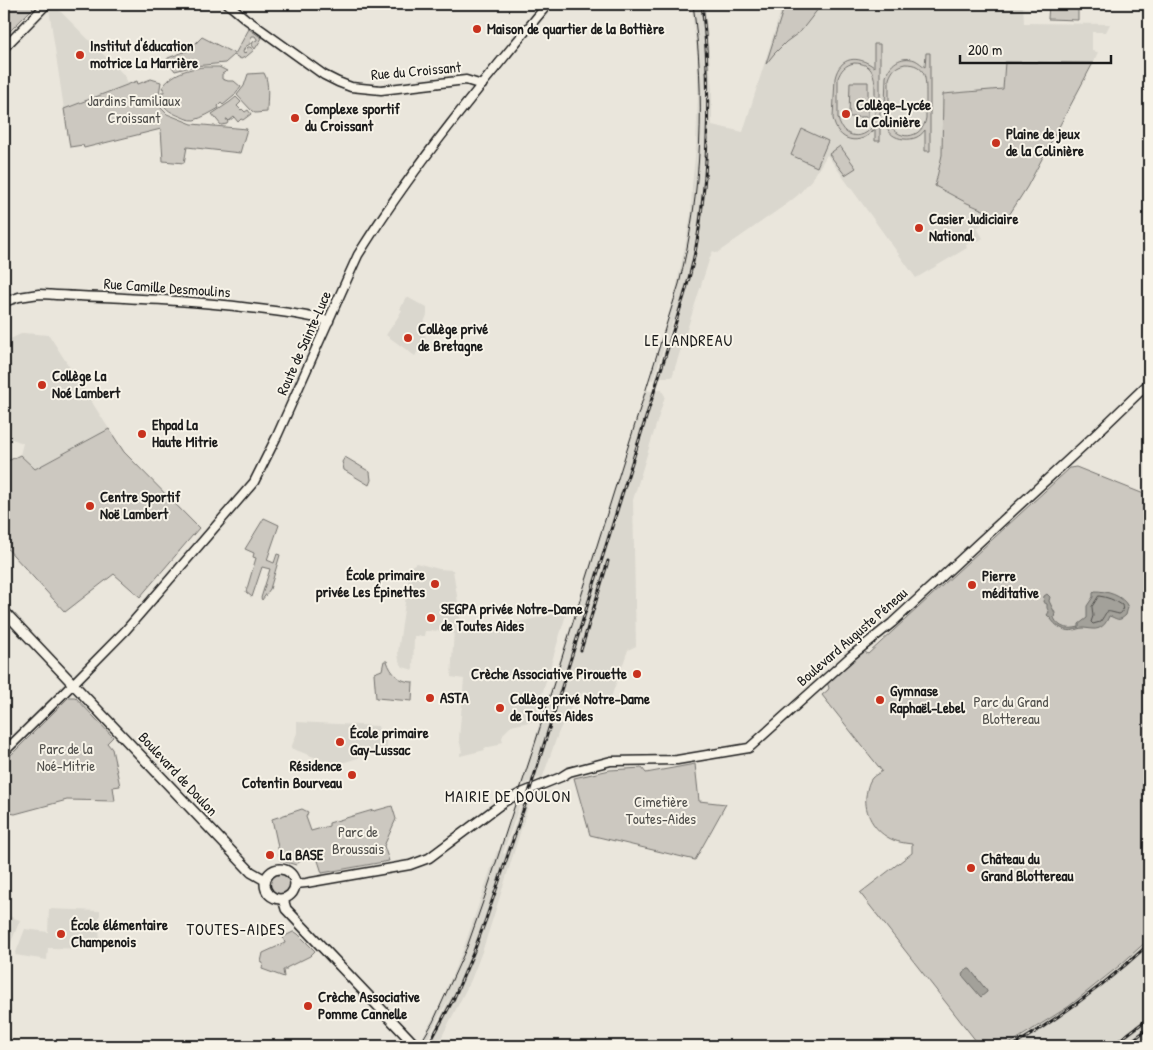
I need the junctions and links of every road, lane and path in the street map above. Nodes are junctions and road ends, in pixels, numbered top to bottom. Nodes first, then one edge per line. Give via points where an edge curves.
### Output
1 (47, 4) edge
2 (228, 4) edge
3 (548, 4) edge
4 (4, 48) edge
5 (482, 85) junction
6 (4, 302) edge
7 (329, 321) junction
8 (1149, 383) edge
9 (4, 610) edge
10 (73, 684) junction
11 (4, 752) edge
12 (265, 880) junction
13 (296, 884) junction
14 (283, 899) junction
15 (416, 1046) edge

1 - 4 street
2 - 5 street, Rue du Croissant via 324,74 347,86 381,90 466,80
3 - 5 street, Route de Sainte-Luce
5 - 7 street, Route de Sainte-Luce via 375,228 358,255
6 - 7 street, Rue Camille Desmoulins via 39,294 189,302
7 - 10 street, Route de Sainte-Luce via 254,482 125,631
8 - 13 street, Boulevard Auguste Péneau via 892,623 750,748 677,760 611,761 569,772 516,795 426,859 410,865
9 - 10 main road, Boulevard de Doulon
10 - 11 street, Route de Sainte-Luce
10 - 12 main road, Boulevard de Doulon via 252,872
12 - 13 main road via 272,871 283,869 292,874
12 - 14 main road via 268,894
13 - 14 main road via 292,894
14 - 15 main road via 286,909

